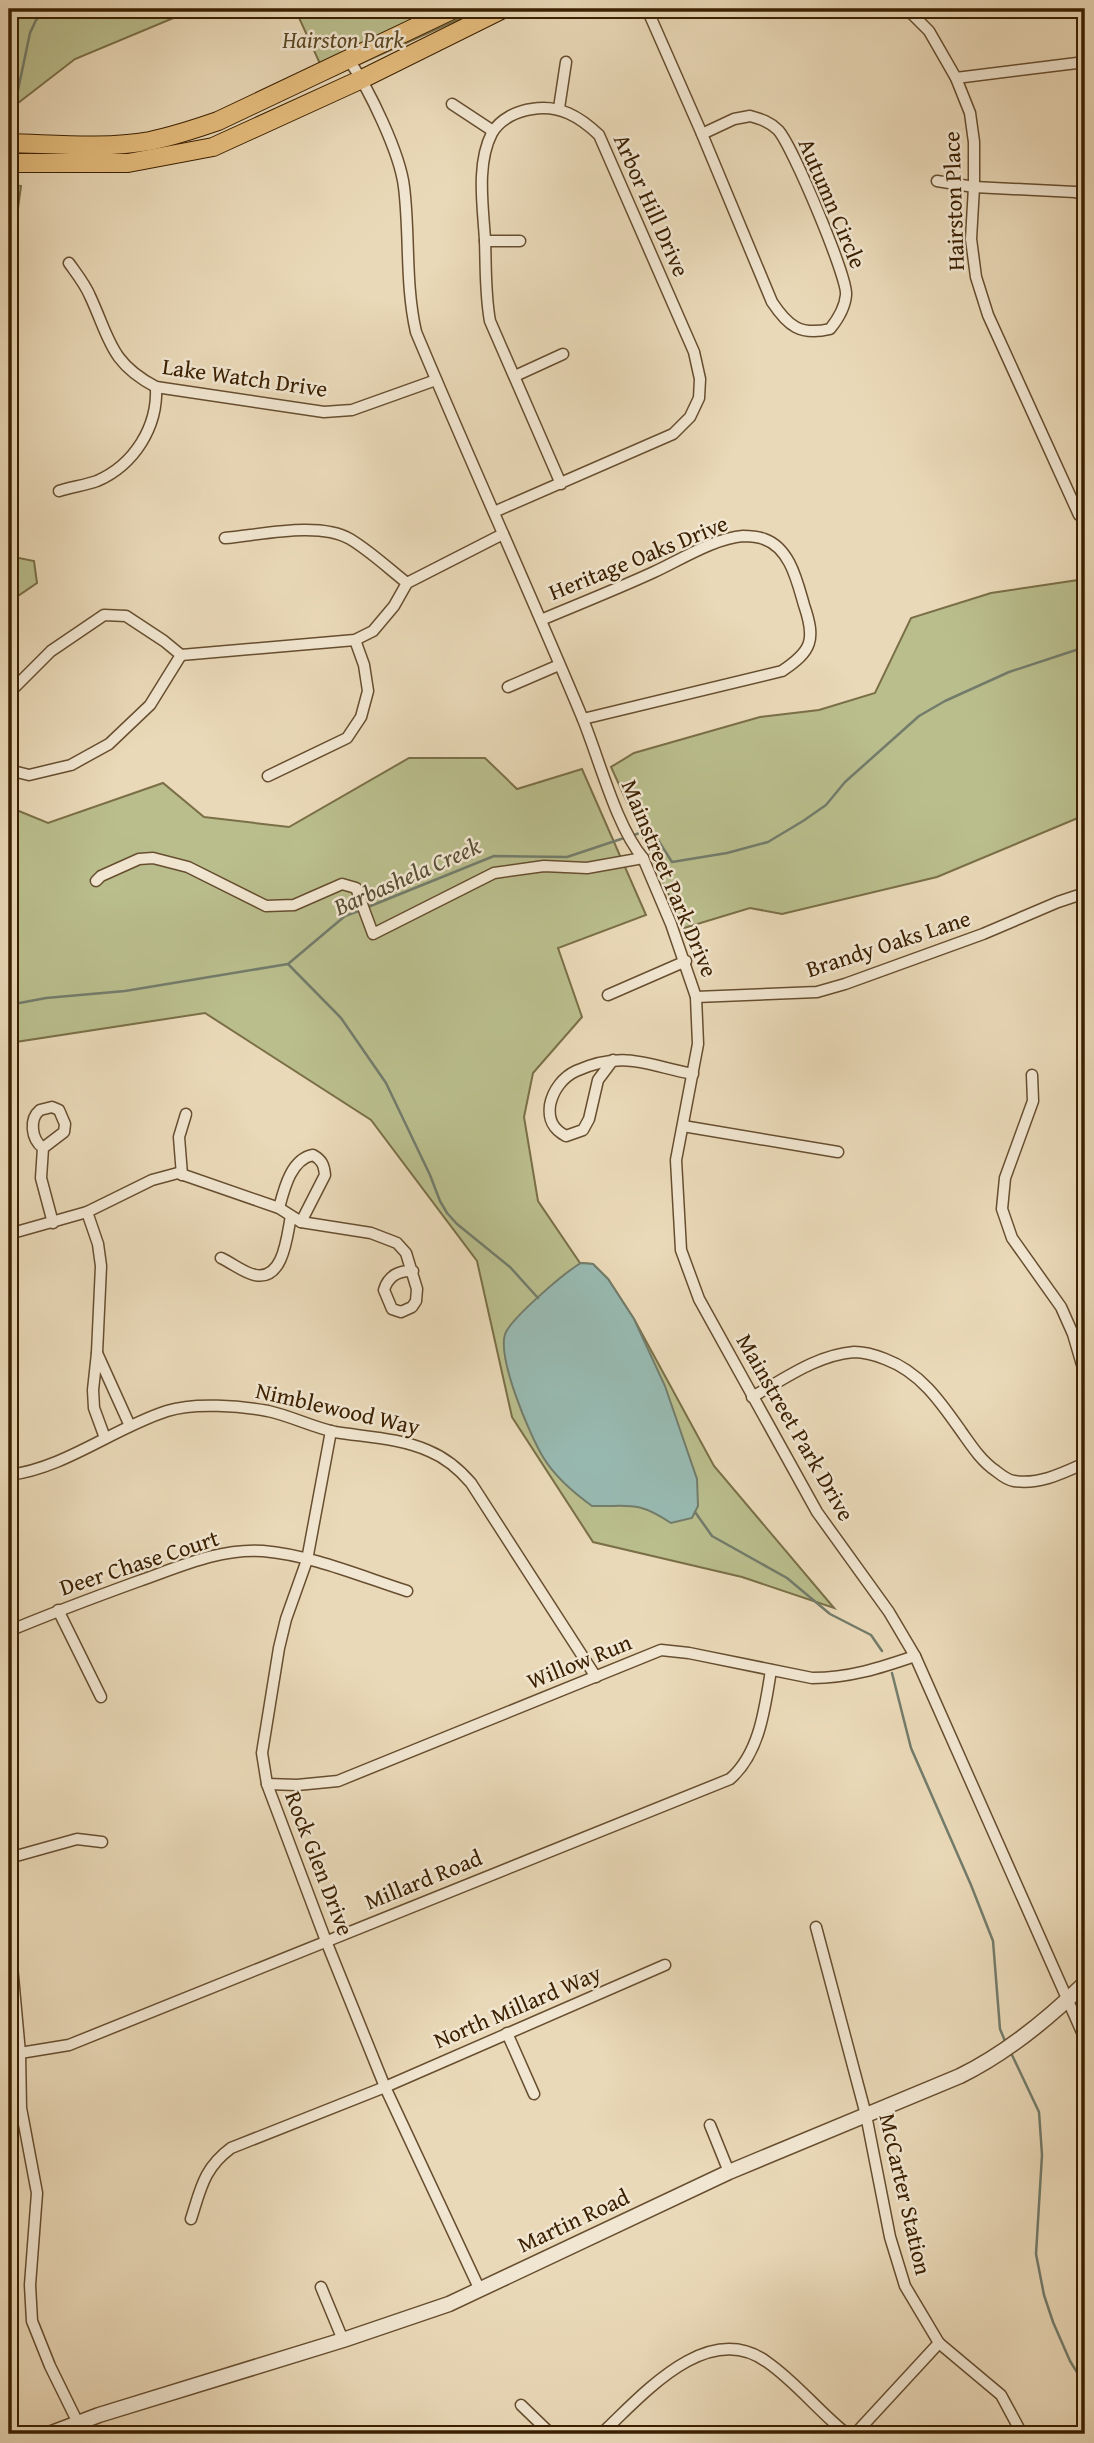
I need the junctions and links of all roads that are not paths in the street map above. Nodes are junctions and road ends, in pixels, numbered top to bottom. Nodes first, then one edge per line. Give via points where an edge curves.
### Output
1 (454, 9) edge
2 (503, 9) edge
3 (647, 9) edge
4 (907, 9) edge
5 (349, 60) junction
6 (566, 62) dead end
7 (1085, 62) edge
8 (956, 78) junction
9 (362, 79) junction
10 (452, 104) dead end
11 (559, 108) junction
12 (493, 131) junction
13 (702, 134) junction
14 (9, 143) edge
15 (9, 163) edge
16 (937, 181) dead end
17 (974, 187) junction
18 (1085, 195) edge
19 (485, 241) junction
20 (520, 241) dead end
21 (69, 263) dead end
22 (563, 354) dead end
23 (515, 376) junction
24 (436, 380) junction
25 (156, 387) junction
26 (561, 484) junction
27 (59, 491) dead end
28 (494, 512) junction
29 (1079, 515) dead end
30 (503, 534) junction
31 (225, 538) dead end
32 (407, 583) junction
33 (541, 620) junction
34 (355, 640) junction
35 (181, 655) junction
36 (559, 665) junction
37 (508, 687) dead end
38 (9, 693) edge
39 (583, 719) junction
40 (9, 769) edge
41 (268, 776) dead end
42 (643, 858) junction
43 (96, 881) dead end
44 (1085, 893) edge
45 (686, 961) junction
46 (608, 995) dead end
47 (696, 997) junction
48 (613, 1060) junction
49 (694, 1074) junction
50 (1032, 1075) dead end
51 (186, 1114) dead end
52 (683, 1126) junction
53 (43, 1148) dead end
54 (838, 1152) dead end
55 (181, 1175) junction
56 (279, 1208) junction
57 (87, 1212) junction
58 (296, 1219) junction
59 (53, 1223) junction
60 (9, 1234) edge
61 (221, 1258) dead end
62 (413, 1271) dead end
63 (97, 1353) junction
64 (1085, 1374) edge
65 (752, 1397) junction
66 (130, 1426) junction
67 (331, 1431) junction
68 (105, 1438) junction
69 (1085, 1463) edge
70 (9, 1475) edge
71 (307, 1560) junction
72 (407, 1591) dead end
73 (58, 1610) junction
74 (9, 1631) edge
75 (915, 1656) junction
76 (771, 1670) junction
77 (596, 1678) junction
78 (101, 1697) dead end
79 (267, 1784) junction
80 (102, 1842) dead end
81 (9, 1858) edge
82 (816, 1927) dead end
83 (9, 1933) edge
84 (326, 1941) junction
85 (665, 1965) dead end
86 (1085, 1983) edge
87 (1068, 2000) junction
88 (507, 2033) junction
89 (1085, 2039) edge
90 (20, 2053) junction
91 (385, 2087) junction
92 (534, 2094) dead end
93 (9, 2108) edge
94 (21, 2108) junction
95 (866, 2115) junction
96 (710, 2125) dead end
97 (729, 2172) junction
98 (191, 2219) dead end
99 (321, 2287) dead end
100 (479, 2288) junction
101 (343, 2340) junction
102 (939, 2343) junction
103 (521, 2405) dead end
104 (78, 2423) junction
105 (49, 2434) edge
106 (551, 2434) edge
107 (601, 2434) edge
108 (846, 2434) edge
109 (855, 2434) edge
110 (1022, 2434) edge

1 - 5 main road
2 - 9 main road
3 - 13 street, Autumn Circle
4 - 8 street, Hairston Place via 929,31
5 - 9 street, Mainstreet Park Drive
5 - 14 main road via 180,134 97,146
6 - 11 street
7 - 8 street
8 - 17 street, Hairston Place via 970,113
9 - 15 main road via 213,147 128,163
9 - 24 street, Mainstreet Park Drive via 398,160 404,185 411,307
10 - 12 street
11 - 12 street via 519,111
11 - 26 street, Arbor Hill Drive via 585,121 599,135 694,352 700,379 699,398 690,417 673,434
12 - 19 street via 484,163
13 - 13 street, Autumn Circle via 772,302 796,328 830,329 844,308 847,292 785,139 766,121 750,116
16 - 17 street
17 - 18 street
17 - 29 street, Hairston Place via 971,239 975,277
19 - 20 street
19 - 23 street via 490,321
21 - 25 street, Lake Watch Drive via 89,293 112,349 124,366
22 - 23 street
23 - 26 street
24 - 25 street, Lake Watch Drive via 352,410 324,412
24 - 28 street, Mainstreet Park Drive
25 - 27 street via 157,408 141,445 122,465 98,480
26 - 28 street, Arbor Hill Drive
28 - 30 street, Mainstreet Park Drive
30 - 32 street
30 - 33 street, Mainstreet Park Drive
31 - 32 street via 327,531 348,538
32 - 34 street via 373,631
33 - 36 street, Mainstreet Park Drive
33 - 39 street, Heritage Oaks Drive via 719,542 743,536 764,539 784,552 797,580 810,622 810,641 801,658 782,671
34 - 35 street
34 - 41 street via 368,691 361,717 347,738
35 - 38 street via 126,616 104,615 51,651
35 - 40 street via 150,705 110,744 71,765 29,775
36 - 37 street
36 - 39 street, Mainstreet Park Drive
39 - 42 street, Mainstreet Park Drive via 626,830
42 - 43 street via 587,868 544,866 494,873 373,933 356,888 342,884 294,905 266,906 188,867 153,858 139,859
42 - 45 street, Mainstreet Park Drive
44 - 47 street, Brandy Oaks Lane via 826,989
45 - 46 street
45 - 47 street, Mainstreet Park Drive
47 - 49 street, Mainstreet Park Drive
48 - 48 street via 568,1075 555,1090 550,1114 557,1131 566,1136 583,1130 598,1080
48 - 49 street via 640,1061
49 - 52 street, Mainstreet Park Drive
50 - 64 street via 1033,1101 1005,1178 1002,1209 1012,1238 1061,1307
51 - 55 street via 179,1137
52 - 54 street
52 - 65 street, Mainstreet Park Drive via 676,1160 681,1250 699,1299
53 - 59 street via 41,1178
55 - 56 street
55 - 57 street via 158,1178
56 - 58 street
56 - 58 street via 297,1162 305,1156 320,1159 325,1175
57 - 59 street
57 - 63 street via 101,1266
58 - 61 street via 274,1271 253,1275
58 - 62 street via 391,1239 402,1248
59 - 60 street
63 - 66 street
63 - 68 street via 94,1408
65 - 69 street via 828,1357 855,1352 875,1355 918,1377 974,1450 1011,1481 1033,1482
65 - 75 street, Mainstreet Park Drive via 817,1512
66 - 67 street, Nimblewood Way via 170,1410 200,1406 269,1411
66 - 68 street, Nimblewood Way
67 - 71 street, Rock Glen Drive
67 - 77 street, Nimblewood Way via 419,1447 462,1473
68 - 70 street, Nimblewood Way via 43,1466
71 - 72 street, Deer Chase Court
71 - 73 street, Deer Chase Court via 260,1551 207,1557
71 - 79 street, Rock Glen Drive via 279,1648 262,1753
73 - 74 street, Deer Chase Court
73 - 78 street
75 - 76 street, Willow Run via 869,1672 831,1678
75 - 87 street, Mainstreet Park Drive
76 - 77 street, Willow Run via 661,1650
76 - 84 street, Millard Road via 748,1758 730,1779
77 - 79 street, Willow Run via 338,1781
79 - 84 street, Rock Glen Drive
80 - 81 street via 76,1839
82 - 95 street, McCarter Station
83 - 90 street
84 - 90 street, Millard Road via 69,2045
84 - 91 street, Rock Glen Drive
85 - 88 street, North Millard Way
86 - 87 street, Martin Road
87 - 89 street, Mainstreet Park Drive
87 - 95 street, Martin Road via 992,2061
88 - 91 street, North Millard Way
88 - 92 street
90 - 94 street
91 - 98 street, North Millard Way via 231,2148 215,2160
91 - 100 street, Rock Glen Drive
93 - 94 street
94 - 104 street via 37,2193 32,2321
95 - 97 street, Martin Road
95 - 102 street, McCarter Station via 890,2237 905,2286
96 - 97 street
97 - 100 street, Martin Road
99 - 101 street
100 - 101 street, Martin Road via 449,2304
101 - 104 street, Martin Road
102 - 109 street
102 - 110 street, McCarter Station via 1001,2395
103 - 106 street
104 - 105 street, Martin Road
107 - 108 street via 668,2373 713,2350 727,2348 766,2361

